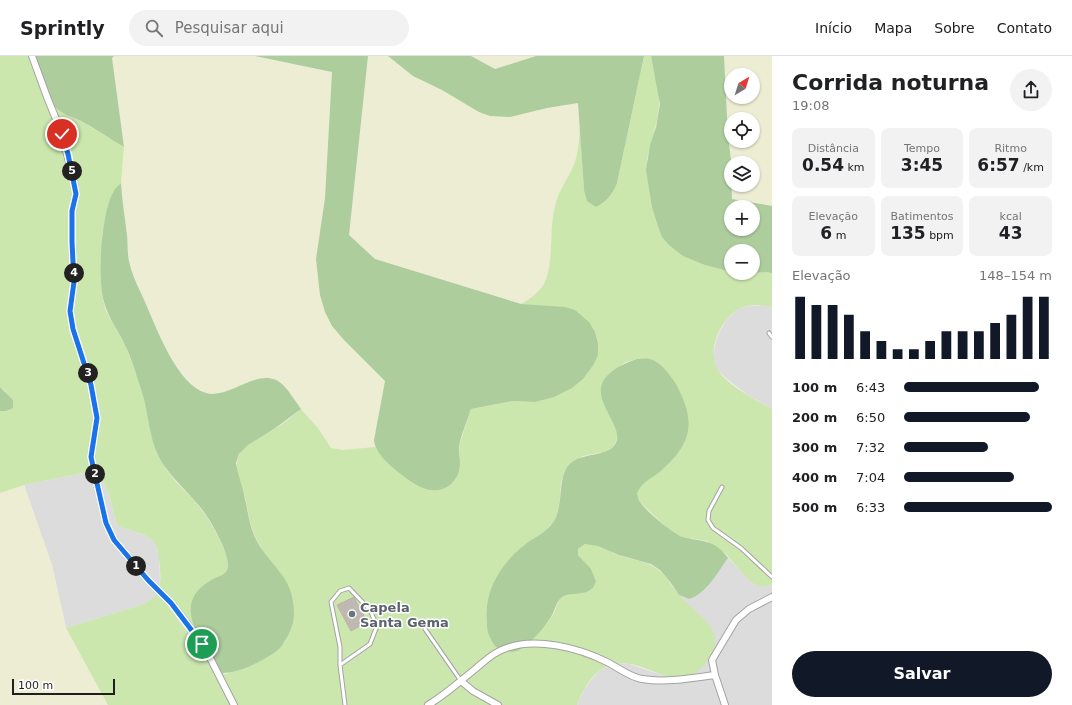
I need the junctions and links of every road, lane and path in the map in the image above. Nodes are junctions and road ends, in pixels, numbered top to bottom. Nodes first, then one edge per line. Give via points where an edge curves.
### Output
1 (32, 56) edge
2 (769, 333) dead end
3 (772, 337) edge
4 (722, 487) dead end
5 (772, 577) edge
6 (772, 597) edge
7 (425, 628) dead end
8 (340, 665) junction
9 (715, 675) junction
10 (461, 681) junction
11 (234, 705) edge
12 (345, 705) edge
13 (428, 705) edge
14 (498, 705) edge
15 (725, 705) edge

1 - 11 street via 62,134 76,194 72,211 74,282 70,311 94,398 97,418 91,457 106,523 114,540 171,603 202,644
2 - 3 lane
4 - 5 lane via 709,511 708,520 713,528 741,548
6 - 9 street via 749,609 736,620 712,660
7 - 10 lane
8 - 8 lane via 370,644 377,626 370,610 349,588 340,592 332,602 340,648
8 - 12 lane
9 - 10 street via 642,679 629,675 592,654 543,644 518,644 494,653
9 - 15 street
10 - 13 street
10 - 14 street

